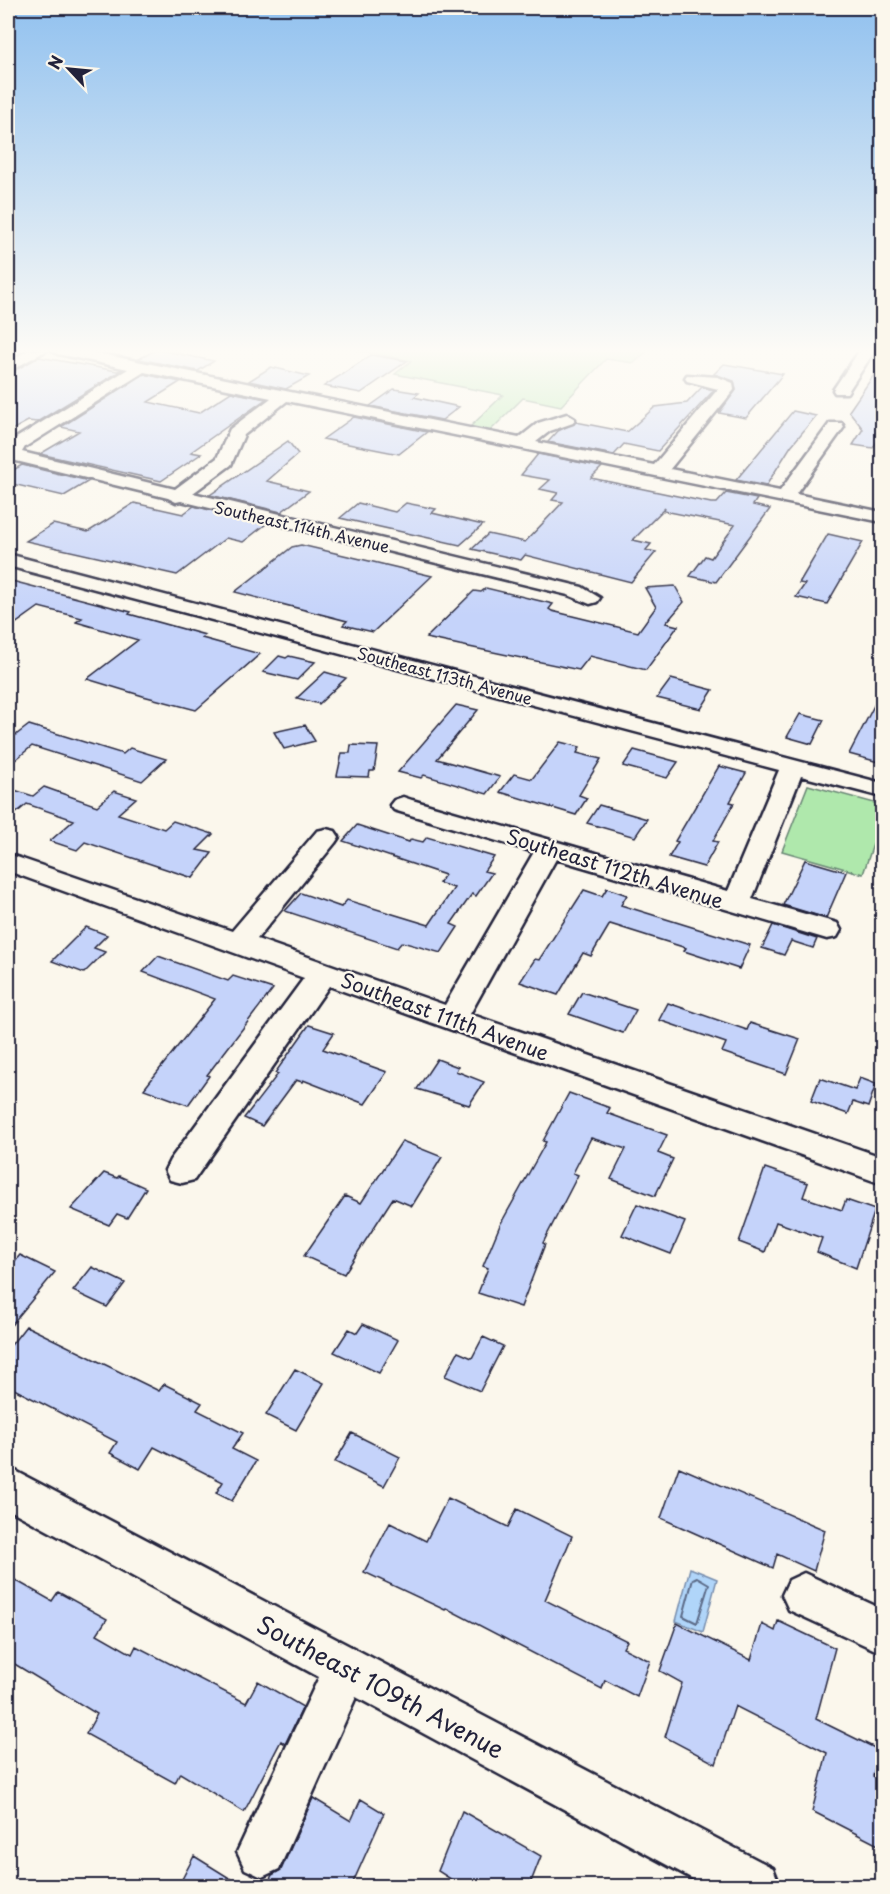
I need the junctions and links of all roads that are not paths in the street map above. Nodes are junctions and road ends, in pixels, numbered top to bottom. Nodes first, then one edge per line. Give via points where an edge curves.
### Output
1 (28, 438) edge
2 (234, 438) edge
3 (494, 438) edge
4 (529, 438) edge
5 (686, 438) edge
6 (828, 438) edge
7 (522, 444) junction
8 (658, 472) junction
9 (176, 496) junction
10 (785, 497) junction
11 (882, 517) edge
12 (8, 561) edge
13 (590, 598) dead end
14 (793, 767) junction
15 (882, 790) edge
16 (403, 805) dead end
17 (327, 837) dead end
18 (549, 848) junction
19 (8, 862) edge
20 (736, 904) junction
21 (827, 930) dead end
22 (238, 943) junction
23 (323, 973) junction
24 (452, 1018) junction
25 (182, 1170) dead end
26 (882, 1171) edge
27 (8, 1487) edge
28 (804, 1595) dead end
29 (882, 1631) edge
30 (346, 1667) junction
31 (262, 1852) dead end
32 (755, 1887) edge

1 - 9 street, Southeast 114th Avenue via 12,455
2 - 9 street via 225,461
3 - 7 street
4 - 7 street
5 - 8 street
6 - 10 street
7 - 8 street
8 - 10 street
9 - 13 street, Southeast 114th Avenue via 575,591
10 - 11 street
12 - 14 street, Southeast 113th Avenue
14 - 15 street, Southeast 113th Avenue
14 - 20 street
16 - 18 street, Southeast 112th Avenue
17 - 22 street
18 - 20 street, Southeast 112th Avenue
18 - 24 street
19 - 22 street, Southeast 111th Avenue
20 - 21 street, Southeast 112th Avenue
22 - 23 street, Southeast 111th Avenue
23 - 24 street, Southeast 111th Avenue
23 - 25 street
24 - 26 street, Southeast 111th Avenue
27 - 30 street, Southeast 109th Avenue
28 - 29 street
30 - 31 street
30 - 32 street, Southeast 109th Avenue

